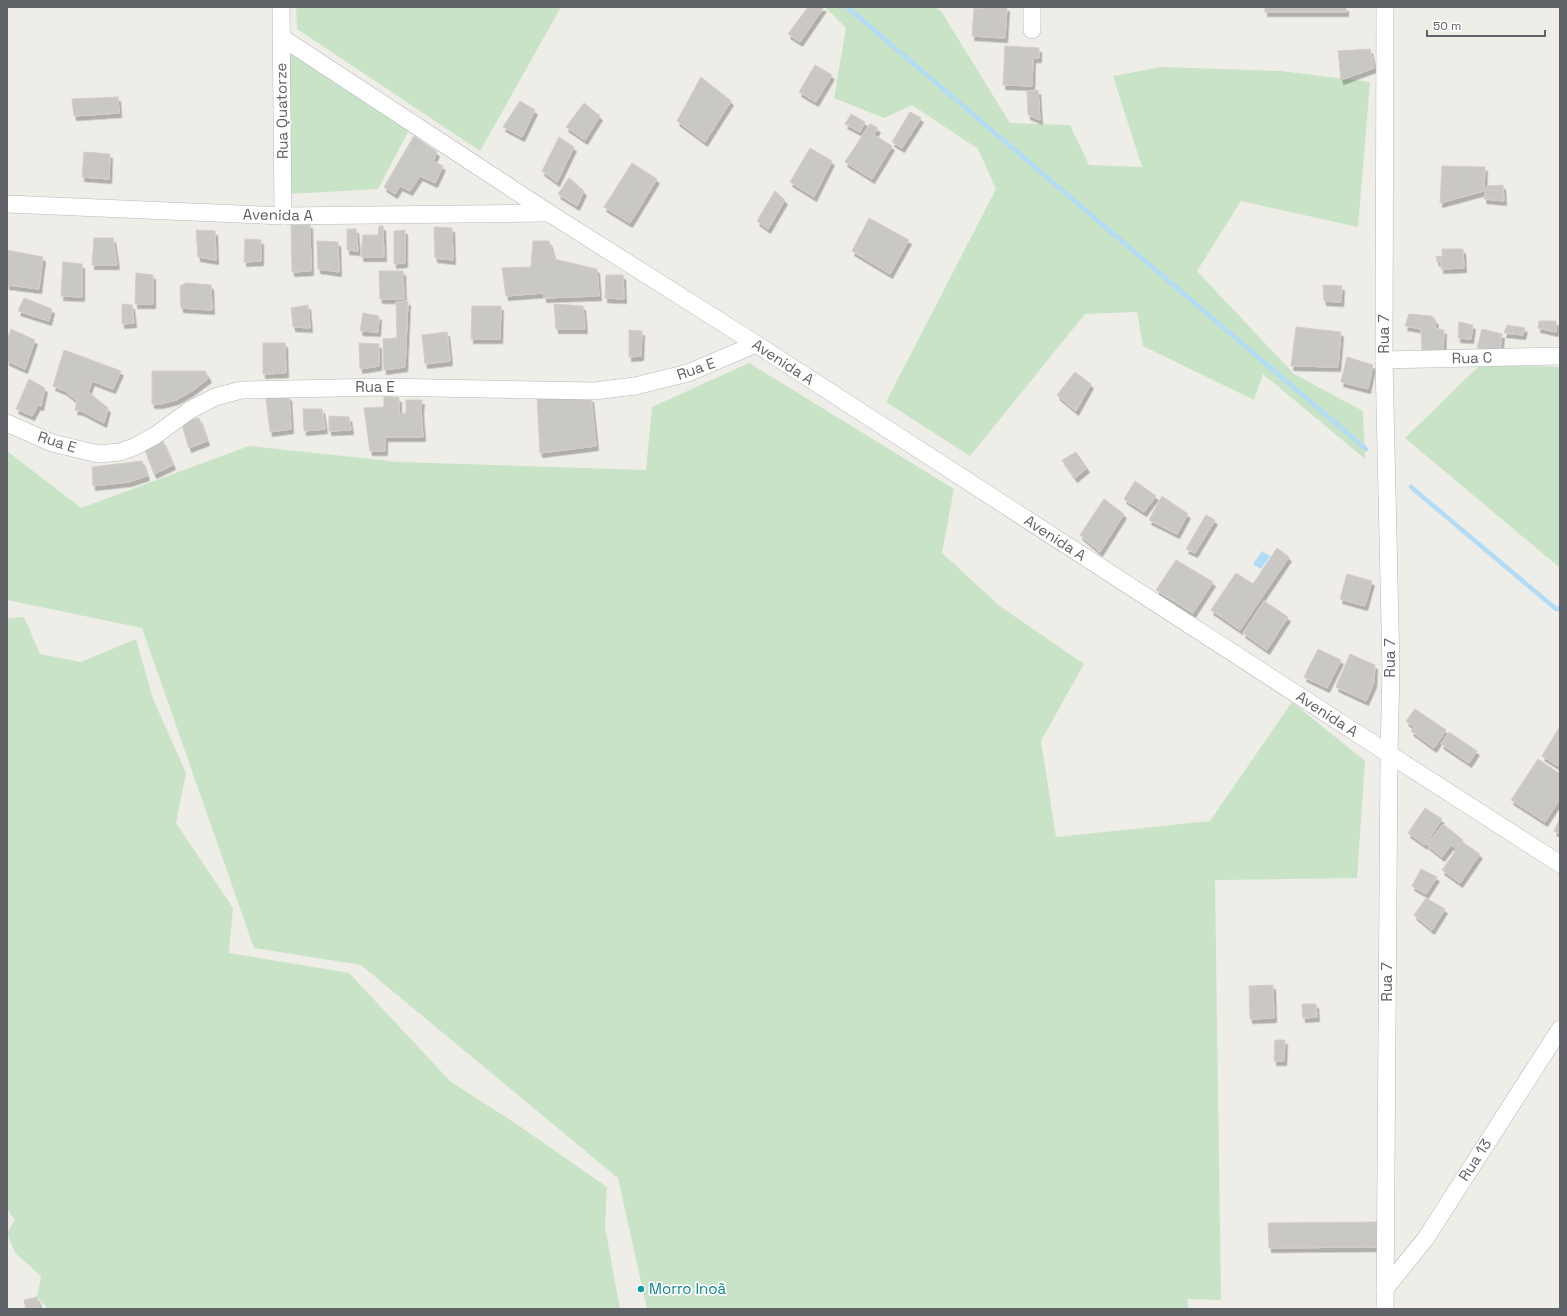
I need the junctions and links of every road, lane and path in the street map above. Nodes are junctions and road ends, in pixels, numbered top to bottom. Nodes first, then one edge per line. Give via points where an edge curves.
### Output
1 (281, 7) edge
2 (1032, 7) edge
3 (1385, 7) edge
4 (1032, 30) dead end
5 (281, 37) junction
6 (7, 204) edge
7 (549, 213) junction
8 (283, 216) junction
9 (756, 344) junction
10 (1560, 356) edge
11 (1384, 360) junction
12 (7, 423) edge
13 (1389, 754) junction
14 (1560, 864) edge
15 (1560, 1029) edge
16 (1385, 1289) junction
17 (1385, 1309) edge

1 - 5 street, Rua Quatorze
2 - 4 street
3 - 11 street, Rua 7
5 - 7 street, Avenida A
5 - 8 street, Rua Quatorze
6 - 8 street, Avenida A
7 - 8 street, Avenida A
7 - 9 street, Avenida A
9 - 12 street, Rua E via 688,373 635,386 594,391 382,387 241,390 215,397 190,410 156,435 120,452 98,454 52,443
9 - 13 street, Avenida A
10 - 11 street, Rua C
11 - 13 street, Rua 7 via 1390,669
13 - 14 street, Avenida A
13 - 16 street, Rua 7
15 - 16 street, Rua 13 via 1426,1238
16 - 17 street, Rua 7

